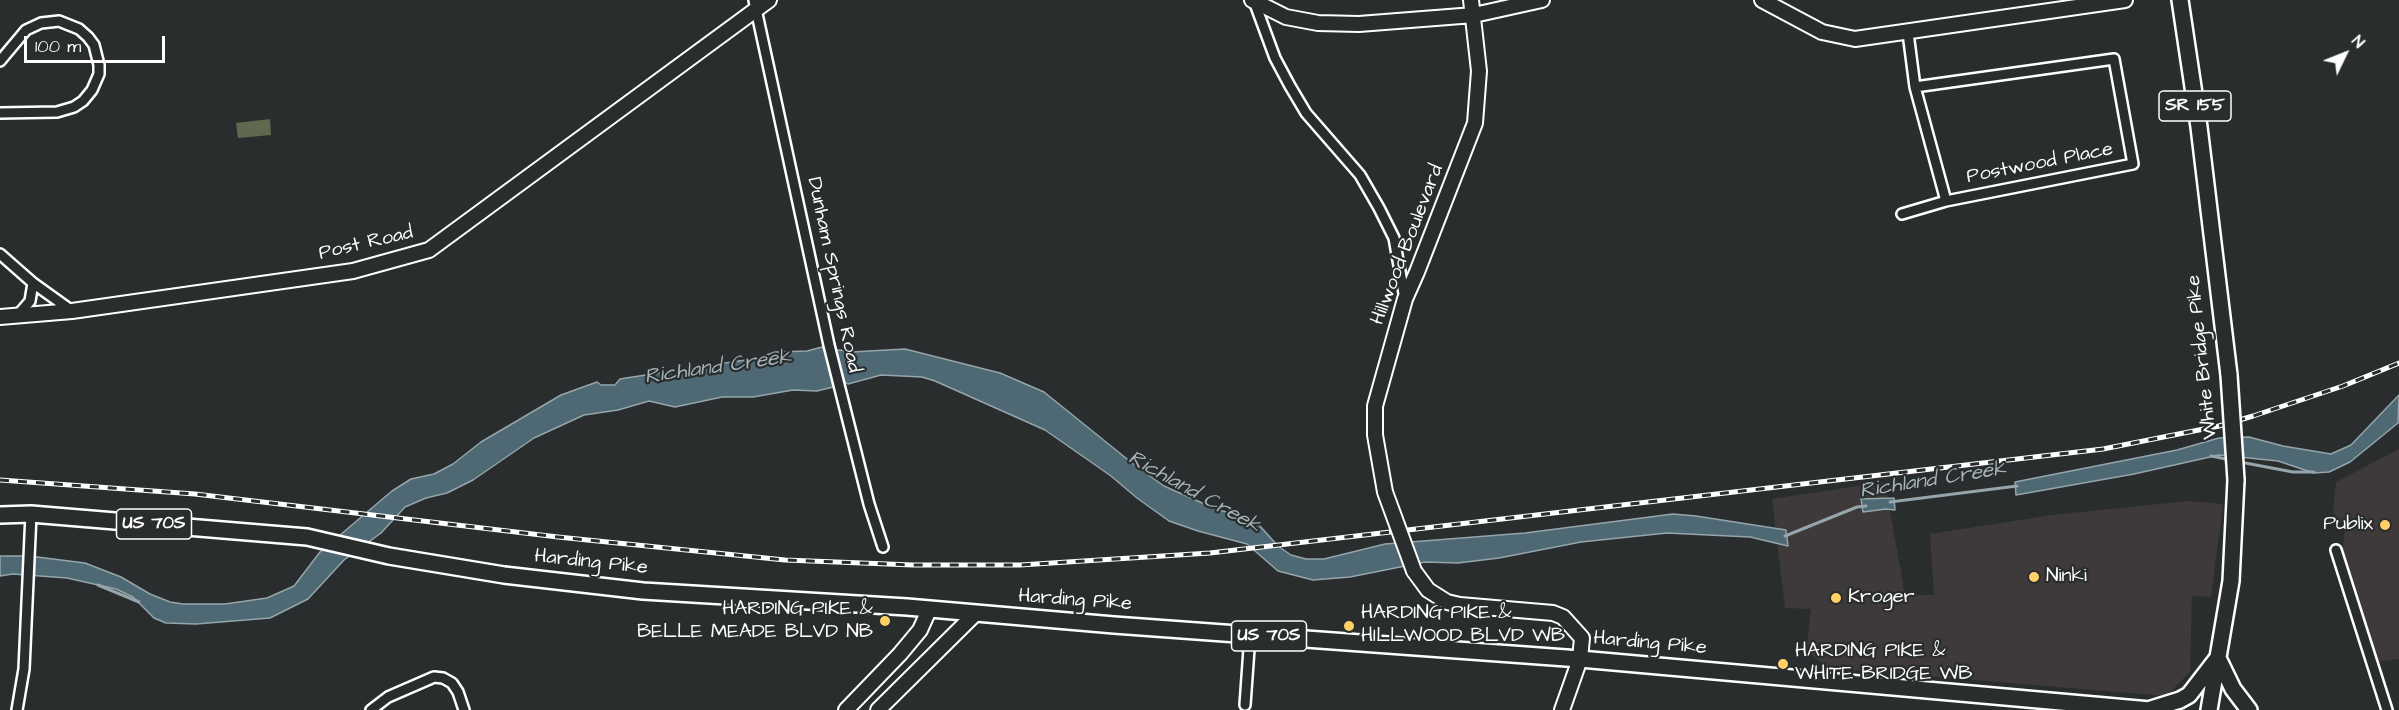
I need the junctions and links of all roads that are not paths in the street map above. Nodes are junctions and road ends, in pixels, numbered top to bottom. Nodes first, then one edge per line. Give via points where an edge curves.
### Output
1 (769, 0) edge
2 (1471, 0) edge
3 (1542, 0) edge
4 (1762, 0) edge
5 (2125, 0) edge
6 (2180, 0) edge
7 (1253, 1) edge
8 (756, 5) edge
9 (1474, 15) junction
10 (1908, 33) junction
11 (0, 61) edge
12 (1915, 87) junction
13 (0, 113) edge
14 (1946, 201) junction
15 (1902, 214) dead end
16 (0, 254) edge
17 (33, 283) junction
18 (1404, 299) junction
19 (72, 311) junction
20 (18, 315) junction
21 (0, 317) edge
22 (31, 514) junction
23 (0, 515) edge
24 (883, 547) dead end
25 (2336, 550) dead end
26 (929, 610) junction
27 (975, 614) junction
28 (1250, 635) junction
29 (2218, 658) junction
30 (1580, 659) junction
31 (860, 697) junction
32 (1245, 705) dead end
33 (17, 710) edge
34 (371, 710) edge
35 (464, 710) edge
36 (846, 710) edge
37 (873, 710) edge
38 (878, 710) edge
39 (1563, 710) edge
40 (2149, 710) edge
41 (2210, 710) edge
42 (2249, 710) edge
43 (2386, 710) edge

1 - 8 street, Post Road
2 - 9 street, Hillwood Boulevard
3 - 9 street
4 - 10 street via 1838,37
5 - 10 street
6 - 29 main road, White Bridge Pike / SR 155, bridge via 2229,375 2236,480 2231,581
7 - 9 street via 1286,17 1318,23 1359,24
7 - 18 street via 1275,58 1306,113 1360,175 1379,208 1394,238
8 - 19 street, Post Road via 429,250 353,271
8 - 24 street, Dunham Springs Road via 829,345
9 - 18 street, Hillwood Boulevard via 1479,71 1475,123
10 - 12 street, Postwood Place
11 - 13 street via 26,30 60,21 79,29 94,45 99,74 92,90 74,107 57,112
12 - 14 street, Postwood Place
12 - 14 street, Postwood Place via 2114,59 2133,164
14 - 15 street
16 - 17 street
17 - 19 street
17 - 20 street via 30,301
18 - 30 street, Hillwood Boulevard, bridge via 1375,406 1375,435 1384,492 1414,571 1432,594 1453,603 1563,617 1582,638
19 - 20 street, Post Road
20 - 21 street, Post Road
22 - 23 main road, Harding Pike / US 70S
22 - 26 main road, Harding Pike / US 70S via 307,537 389,556 504,575 644,591
22 - 33 street via 24,669
25 - 43 street
26 - 27 main road, Harding Pike / US 70S
26 - 31 street via 920,630
27 - 28 main road, Harding Pike / US 70S
27 - 38 street
28 - 30 main road, Harding Pike / US 70S
28 - 32 street
29 - 40 main road via 2181,700
29 - 41 main road, White Bridge Pike / SR 155
29 - 42 main road
30 - 39 street
30 - 40 main road, Harding Pike / US 70S
31 - 36 street
31 - 37 street
34 - 35 street via 388,697 434,677 452,683

